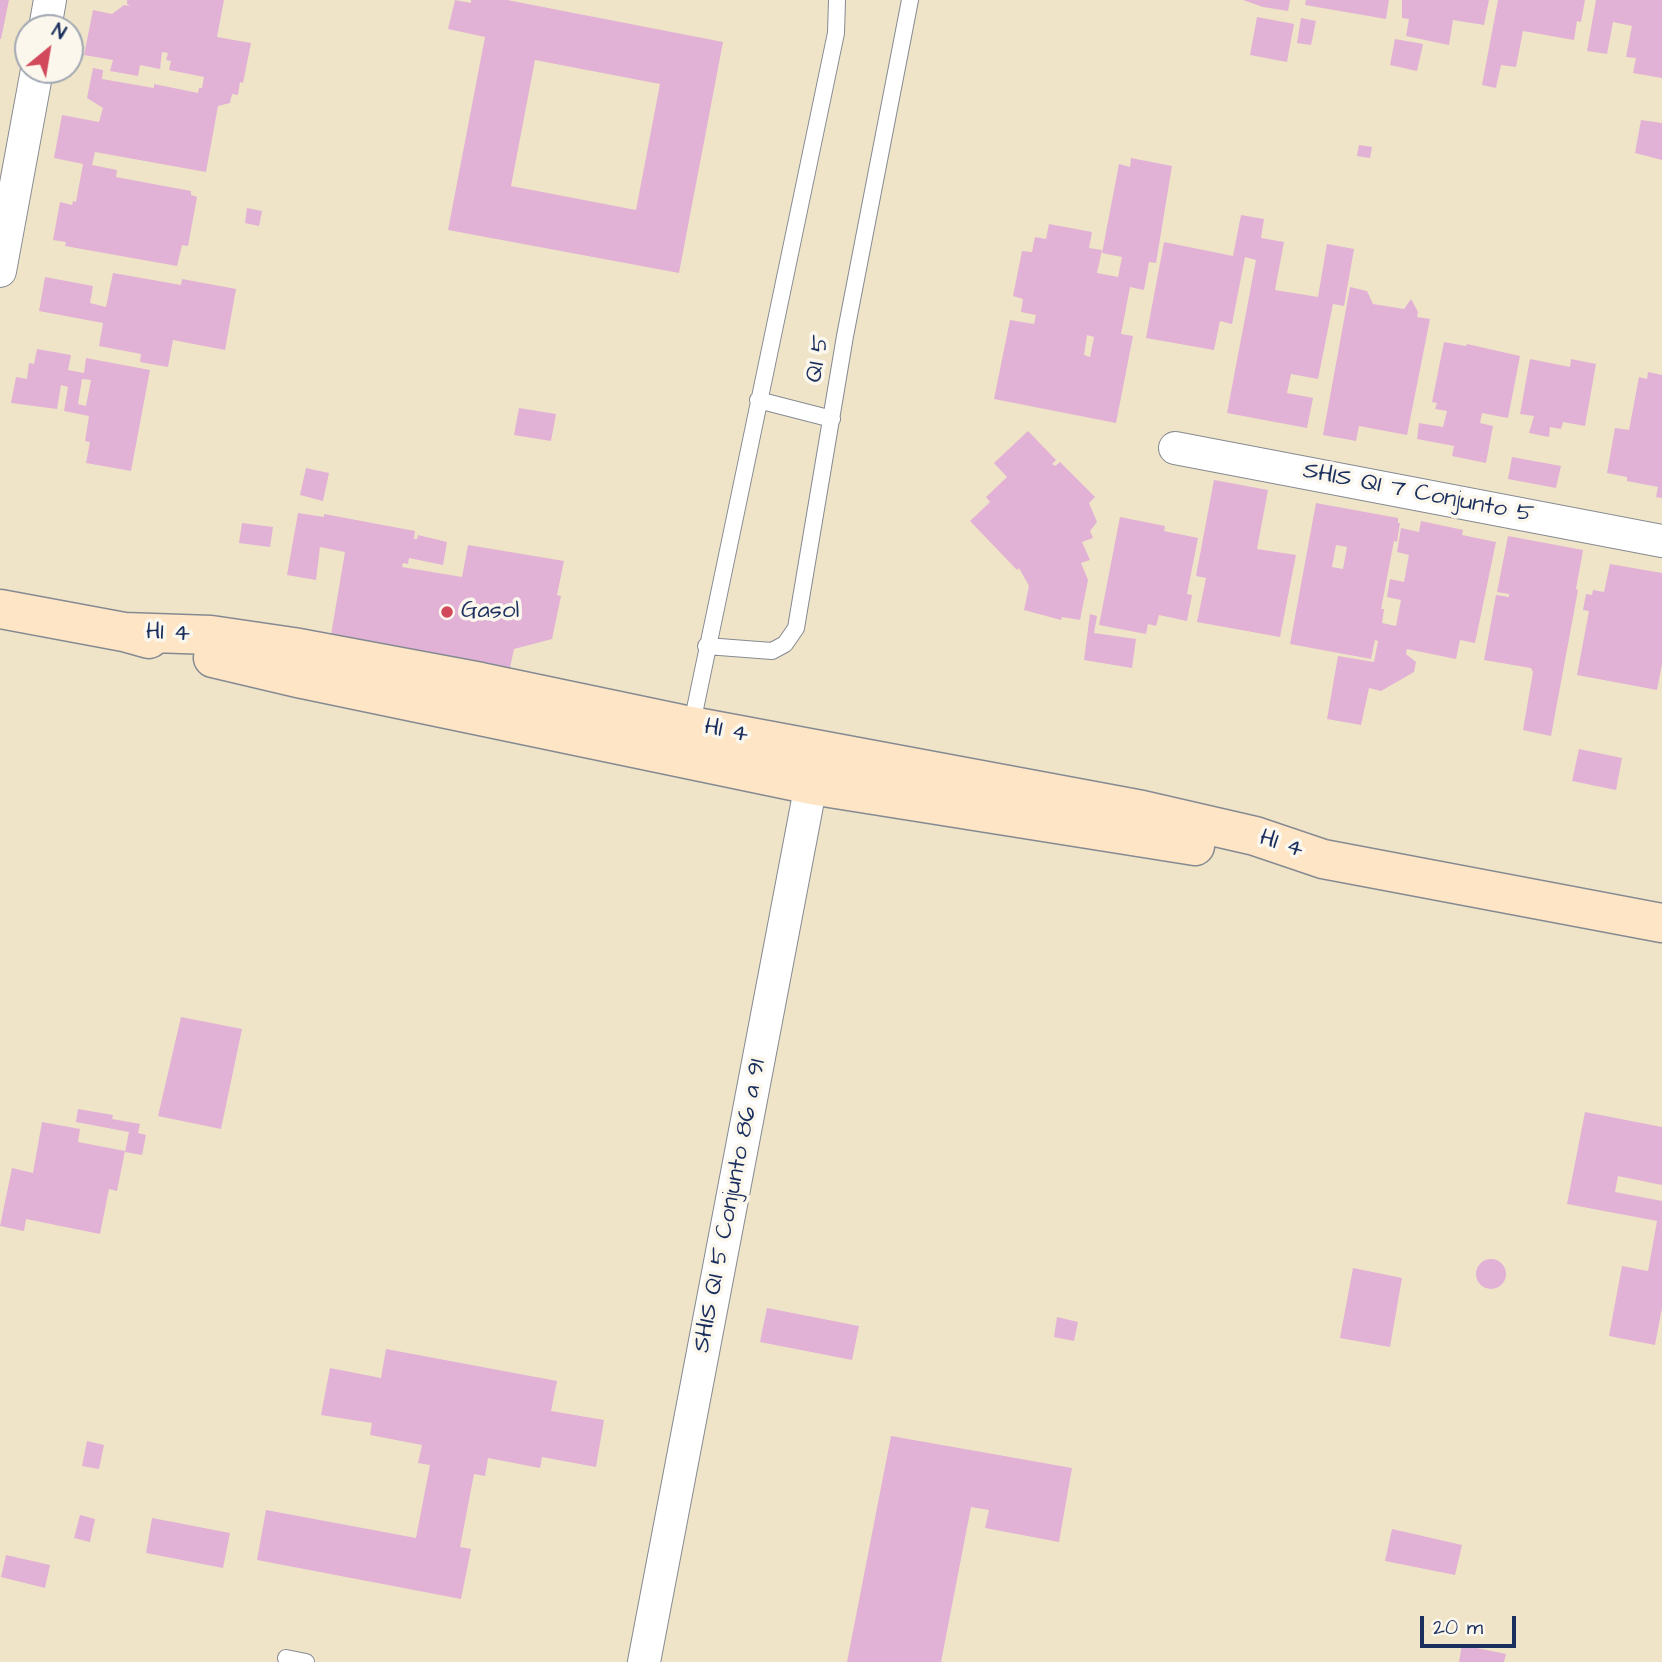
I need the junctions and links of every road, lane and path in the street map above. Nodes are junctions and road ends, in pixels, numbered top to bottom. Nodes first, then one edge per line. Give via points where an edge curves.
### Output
1 (837, 0) edge
2 (910, 0) edge
3 (34, 84) edge
4 (0, 271) edge
5 (758, 400) junction
6 (832, 419) junction
7 (1175, 448) dead end
8 (1662, 541) edge
9 (0, 610) edge
10 (706, 646) junction
11 (687, 742) junction
12 (815, 767) junction
13 (1662, 923) edge
14 (286, 1658) dead end
15 (306, 1662) edge
16 (644, 1662) edge

1 - 5 lane, QI 5 via 836,33
2 - 6 lane, QI 5
3 - 4 street
5 - 6 lane
5 - 10 lane, QI 5
6 - 10 lane, QI 5 via 796,628 785,644 772,651
7 - 8 street, SHIS QI 7 Conjunto 5
9 - 11 street, HI 4 via 124,632 211,635 494,685
10 - 11 lane, QI 5
11 - 12 street, HI 4
12 - 13 street, HI 4 via 1216,849 1323,859
12 - 16 street, SHIS QI 5 Conjunto 86 a 91
14 - 15 lane

